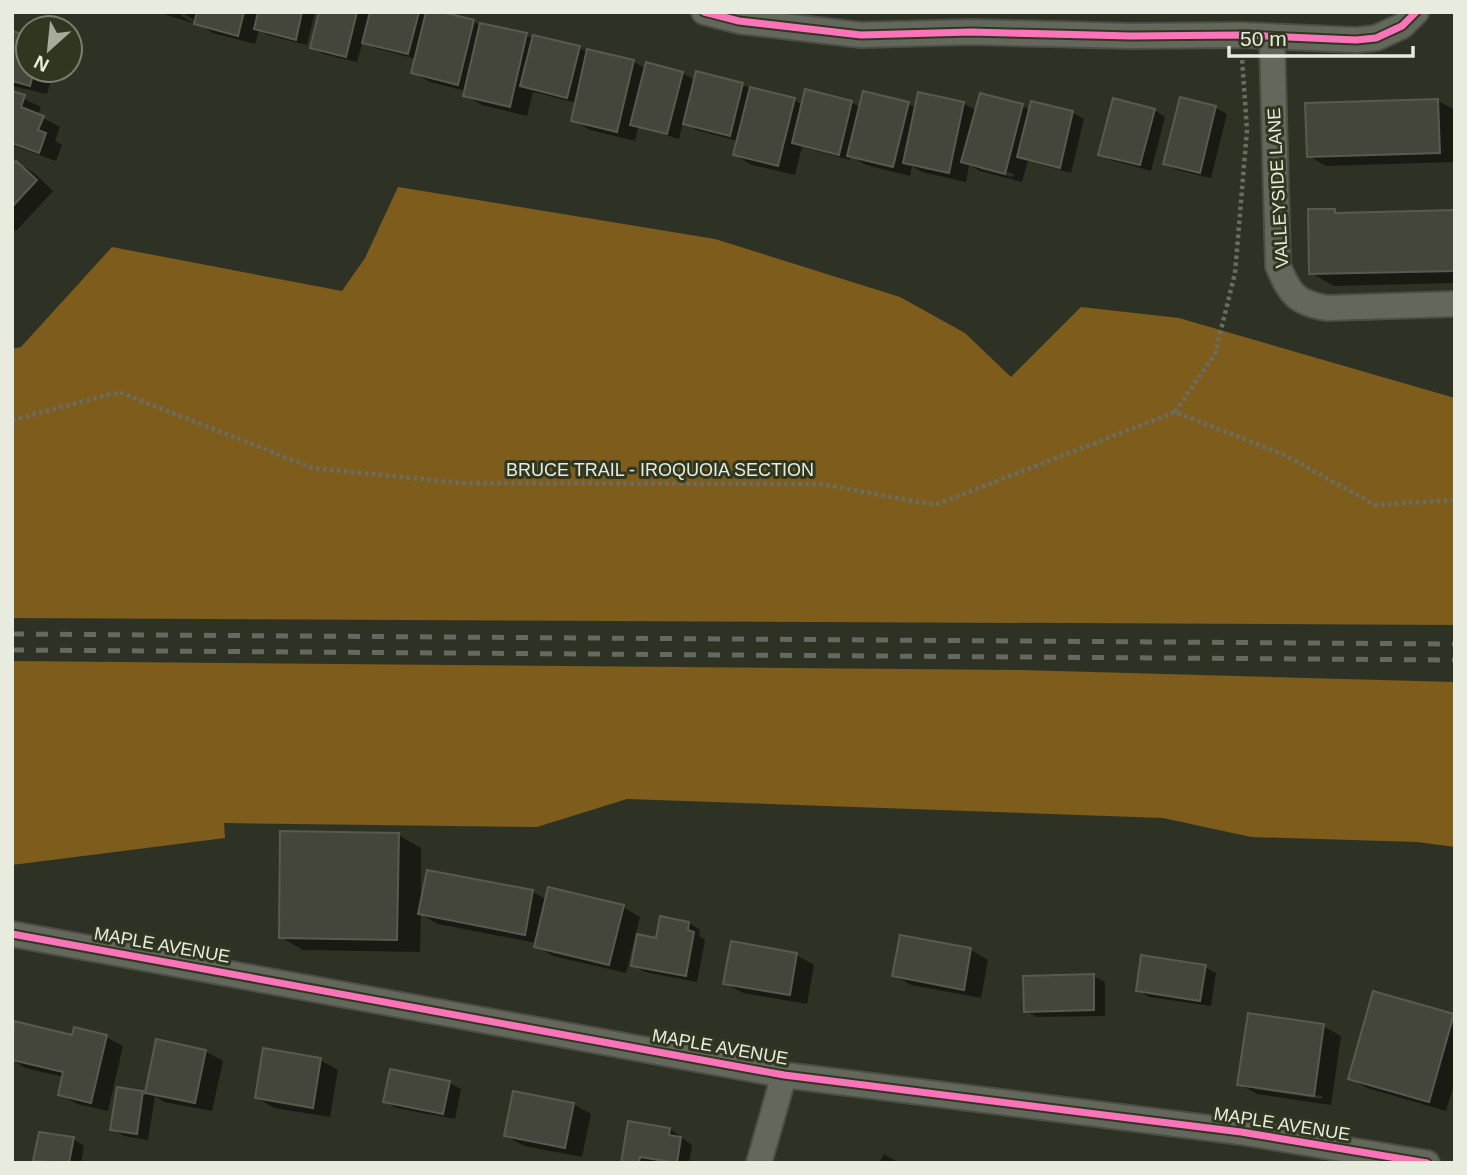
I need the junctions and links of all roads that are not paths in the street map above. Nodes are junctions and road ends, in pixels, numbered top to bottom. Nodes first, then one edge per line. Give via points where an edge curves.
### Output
1 (704, 12) edge
2 (1416, 12) edge
3 (1131, 24) edge
4 (1272, 38) junction
5 (1455, 304) edge
6 (12, 934) edge
7 (784, 1075) junction
8 (758, 1163) edge
9 (1427, 1163) edge

1 - 3 street via 739,21 861,35
2 - 4 street via 1402,26 1376,38
3 - 4 street
4 - 5 street, VALLEYSIDE LANE via 1278,267 1288,290 1311,306 1327,309
6 - 7 street, MAPLE AVENUE
7 - 8 street
7 - 9 street, MAPLE AVENUE via 1241,1132

